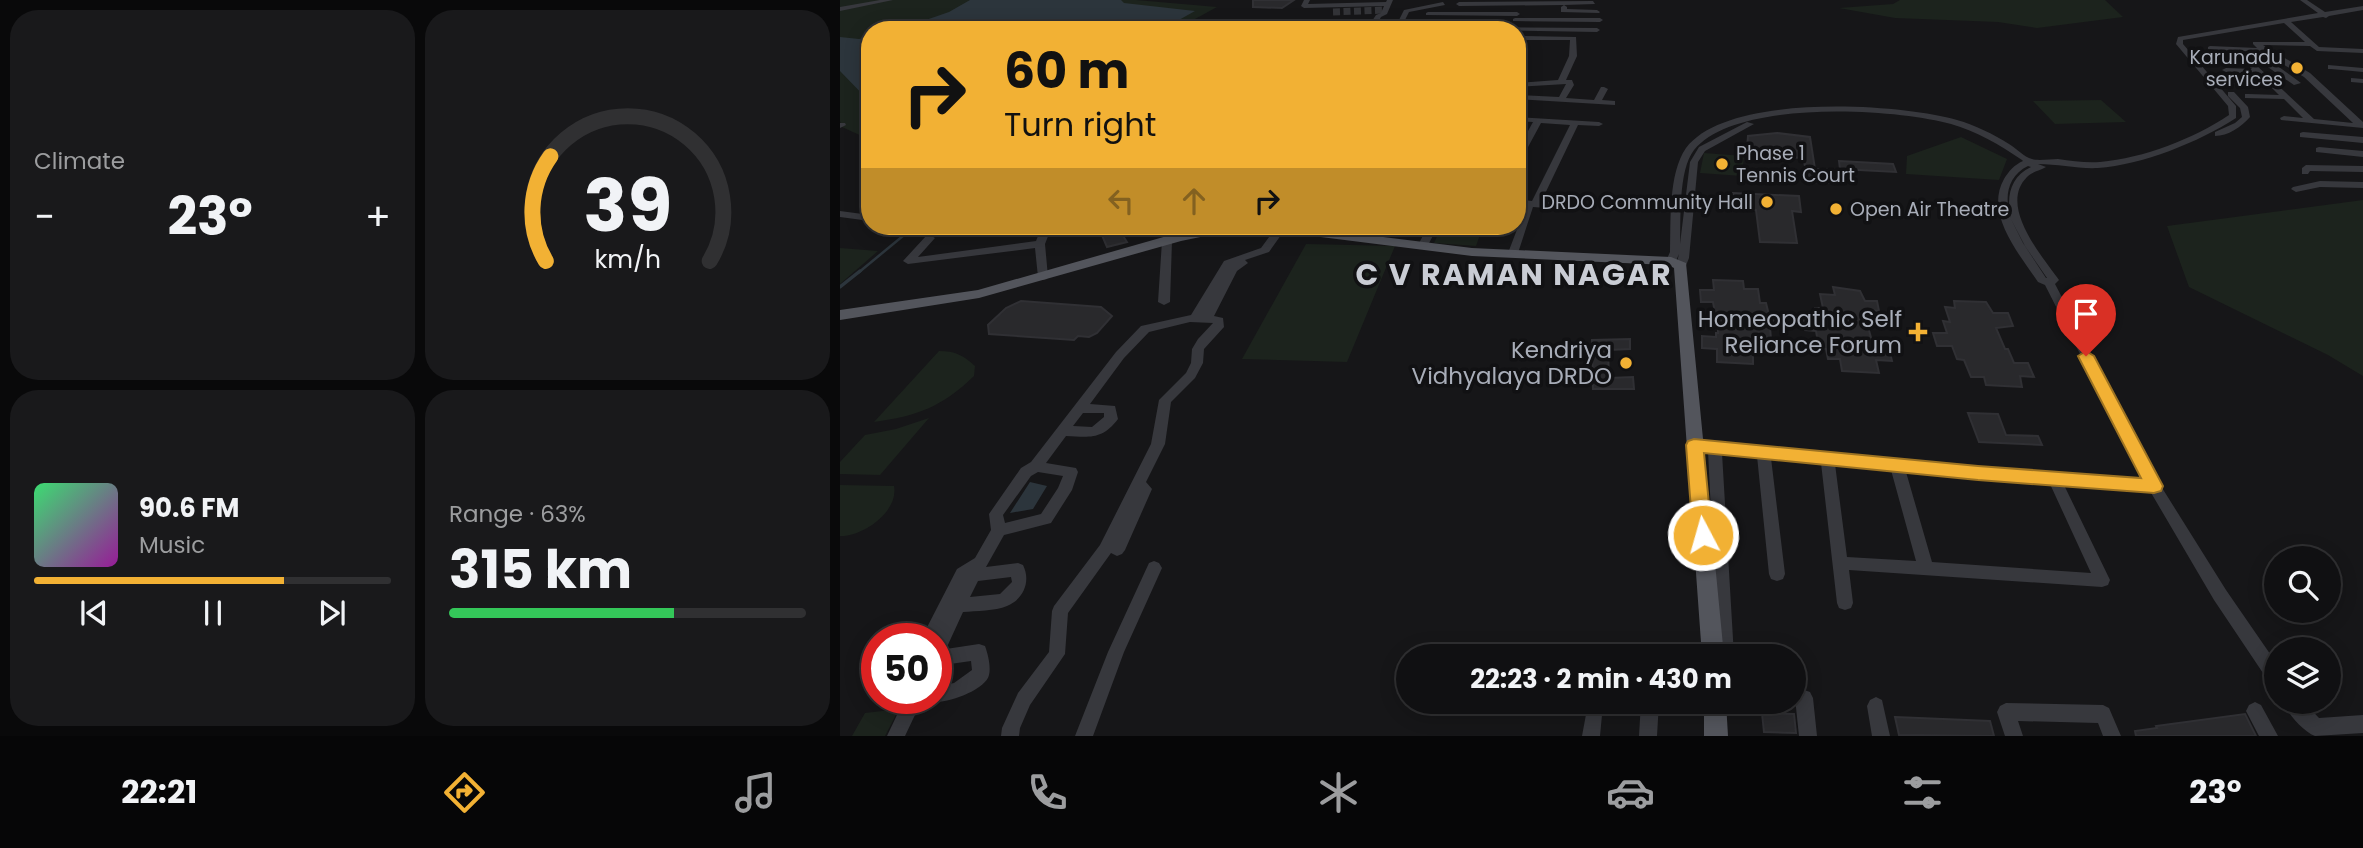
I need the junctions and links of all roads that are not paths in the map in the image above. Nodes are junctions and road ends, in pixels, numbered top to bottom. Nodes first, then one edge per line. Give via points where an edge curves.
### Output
1 (890, 0) edge
2 (1307, 0) edge
3 (2296, 0) edge
4 (2303, 0) edge
5 (1512, 1) edge
6 (1355, 2) edge
7 (1486, 2) edge
8 (1565, 3) junction
9 (1593, 3) dead end
10 (1443, 4) dead end
11 (1459, 4) dead end
12 (1386, 6) edge
13 (840, 9) edge
14 (2363, 9) edge
15 (1563, 12) junction
16 (1597, 12) dead end
17 (1428, 14) dead end
18 (2306, 14) junction
19 (2322, 17) junction
20 (1562, 20) junction
21 (1600, 20) dead end
22 (1376, 21) edge
23 (1401, 21) edge
24 (1514, 21) edge
25 (2288, 22) junction
26 (1526, 23) edge
27 (1560, 30) junction
28 (1526, 38) edge
29 (1574, 38) junction
30 (2311, 44) junction
31 (2234, 49) junction
32 (2265, 50) junction
33 (2342, 50) junction
34 (2363, 51) edge
35 (2245, 58) junction
36 (2355, 58) dead end
37 (2284, 61) junction
38 (2331, 67) dead end
39 (2226, 70) dead end
40 (2363, 70) edge
41 (2258, 72) junction
42 (1561, 82) junction
43 (2235, 82) dead end
44 (2297, 83) dead end
45 (1526, 84) edge
46 (2270, 84) junction
47 (1604, 89) dead end
48 (2248, 96) dead end
49 (2284, 97) junction
50 (1526, 98) edge
51 (1561, 100) junction
52 (1597, 102) junction
53 (1612, 103) dead end
54 (2284, 118) dead end
55 (1526, 119) edge
56 (1538, 120) junction
57 (2312, 121) junction
58 (1575, 123) junction
59 (1599, 124) dead end
60 (2361, 127) edge
61 (2303, 135) dead end
62 (2363, 140) edge
63 (1526, 143) edge
64 (2319, 150) dead end
65 (2363, 154) edge
66 (2031, 165) junction
67 (2363, 169) edge
68 (2305, 172) dead end
69 (2363, 185) edge
70 (2295, 188) dead end
71 (1526, 204) edge
72 (1532, 206) junction
73 (1559, 206) dead end
74 (840, 214) edge
75 (861, 217) edge
76 (1526, 221) edge
77 (1044, 235) edge
78 (1193, 235) edge
79 (1277, 235) edge
80 (1333, 235) edge
81 (1428, 235) edge
82 (1520, 235) edge
83 (930, 238) dead end
84 (1167, 241) junction
85 (1040, 244) junction
86 (1422, 247) junction
87 (1513, 253) junction
88 (1676, 264) junction
89 (1043, 277) junction
90 (1164, 302) dead end
91 (840, 315) edge
92 (1202, 317) junction
93 (1104, 376) junction
94 (1080, 408) junction
95 (1060, 427) junction
96 (1694, 445) junction
97 (1715, 447) junction
98 (1763, 452) junction
99 (1827, 459) junction
100 (1897, 466) junction
101 (1036, 467) junction
102 (2055, 480) junction
103 (1137, 484) junction
104 (2154, 486) junction
105 (999, 530) junction
106 (1117, 550) dead end
107 (981, 560) junction
108 (1840, 563) junction
109 (1154, 568) dead end
110 (1926, 568) junction
111 (1777, 574) dead end
112 (973, 575) junction
113 (1845, 603) dead end
114 (958, 606) junction
115 (937, 623) edge
116 (950, 623) edge
117 (1712, 644) edge
118 (1725, 644) edge
119 (952, 656) edge
120 (2264, 660) edge
121 (952, 691) edge
122 (1876, 706) dead end
123 (2255, 711) dead end
124 (908, 714) edge
125 (1649, 714) edge
126 (1715, 714) edge
127 (1806, 714) edge
128 (2303, 714) edge
129 (1593, 715) dead end
130 (2363, 724) edge
131 (2329, 731) edge
132 (896, 736) edge
133 (1010, 736) edge
134 (1084, 736) edge
135 (1591, 736) edge
136 (1648, 736) edge
137 (1716, 736) edge
138 (1808, 736) edge
139 (1881, 736) edge
140 (2014, 736) edge
141 (2112, 736) edge
142 (2269, 736) edge

1 - 13 street
2 - 6 street via 1304,6 1334,8
3 - 18 street
4 - 19 street
5 - 7 street
5 - 8 street
5 - 24 street
6 - 12 street
7 - 11 street
8 - 9 street
8 - 15 street
10 - 23 street via 1406,11
12 - 22 street
14 - 19 street
15 - 16 street
15 - 20 street
15 - 24 street
17 - 24 street
18 - 19 street
18 - 25 street
19 - 25 street
20 - 21 street
20 - 24 street
20 - 27 street
25 - 30 street
25 - 66 street via 2186,42 2244,107 2246,117 2238,125 2128,167 2084,171
26 - 27 street
27 - 29 street via 1596,34
28 - 29 street
29 - 42 street via 1573,56
30 - 32 street via 2255,43
30 - 33 street via 2317,49
31 - 32 street
31 - 35 street
31 - 35 street via 2210,53
32 - 37 street
33 - 34 street
33 - 36 street
35 - 41 street
37 - 44 street via 2265,61
37 - 60 street via 2307,75
38 - 40 street
39 - 41 street
41 - 46 street
42 - 45 street
42 - 51 street via 1570,85
43 - 46 street
46 - 49 street
47 - 52 street
48 - 49 street
49 - 57 street
50 - 51 street
51 - 52 street
52 - 53 street
54 - 57 street
55 - 56 street
56 - 58 street
56 - 63 street
57 - 60 street
58 - 59 street
58 - 72 street
61 - 62 street
64 - 65 street
66 - 88 street via 1940,124 1855,115 1790,117 1744,127 1702,149 1695,162 1685,187 1685,253
66 - 104 street via 2012,197 2019,226 2034,258 2054,280 2049,283
67 - 68 street via 2306,168
69 - 70 street
71 - 72 street
72 - 73 street
72 - 76 street
74 - 75 street
77 - 85 street
78 - 84 main road
79 - 92 street via 1268,253 1233,269
80 - 86 main road
81 - 86 street
82 - 87 street
83 - 85 street via 908,261
84 - 89 main road
84 - 90 street
85 - 89 street
86 - 87 main road
87 - 88 main road
88 - 96 main road
89 - 91 main road via 979,294
92 - 93 street via 1145,329
92 - 103 street via 1219,321 1218,327 1198,349 1191,375 1165,400 1158,444
93 - 94 street
93 - 95 street via 1087,386
94 - 95 street
94 - 95 street via 1110,409 1111,419 1095,432
95 - 101 street
96 - 97 street
96 - 117 main road
97 - 98 street
97 - 118 street
98 - 99 street
98 - 111 street
99 - 100 street
99 - 108 street
100 - 102 street
100 - 110 street
101 - 105 street via 1026,472 996,514
101 - 105 street via 1071,472 1065,489 1046,519
102 - 104 street
102 - 110 street via 2102,580
103 - 106 street via 1145,489
103 - 133 street via 1105,548 1060,611 1057,654 1024,699
104 - 120 street
105 - 107 street
107 - 112 street
107 - 115 street via 963,574
108 - 110 street
108 - 113 street
109 - 134 street
112 - 114 street
112 - 114 street via 1018,570 1020,584 1004,600
114 - 116 street
119 - 121 street via 979,652 981,674
122 - 139 street
123 - 142 street
124 - 132 street
125 - 136 street
126 - 137 main road
127 - 138 street
128 - 131 street via 2315,727
129 - 135 street
130 - 131 street
140 - 141 street via 2006,712 2103,714

